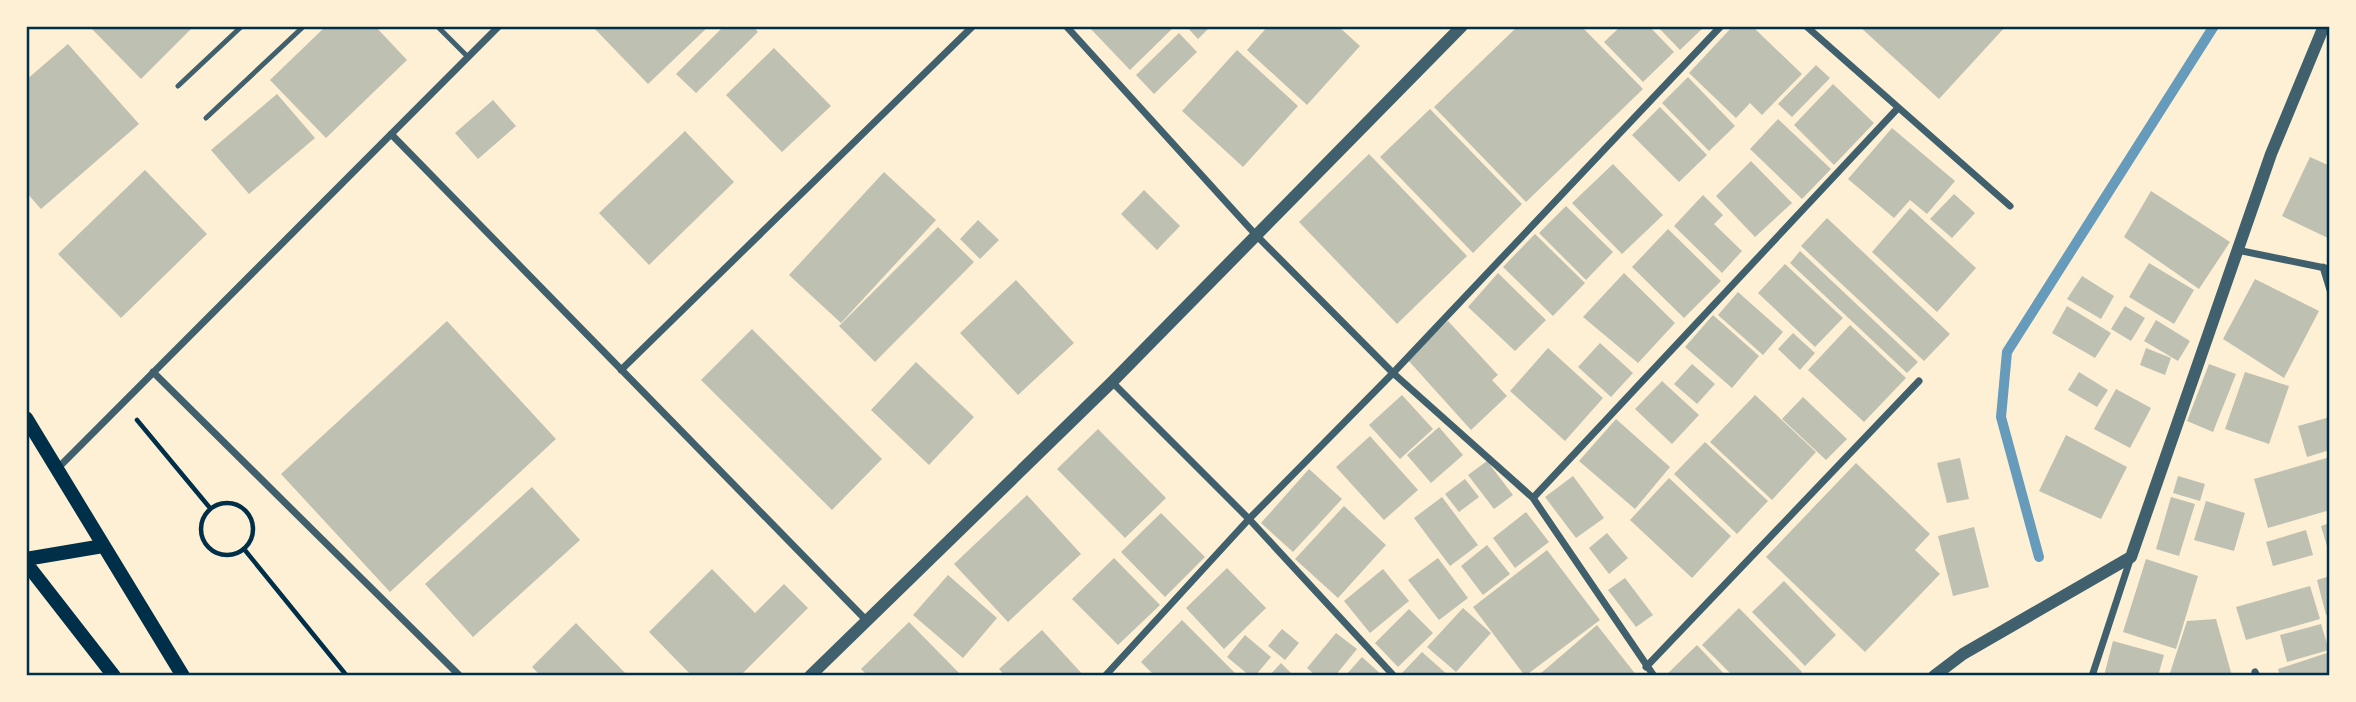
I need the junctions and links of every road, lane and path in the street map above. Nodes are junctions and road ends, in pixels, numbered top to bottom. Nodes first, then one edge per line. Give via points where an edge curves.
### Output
1 (242, 26) edge
2 (304, 26) edge
3 (437, 26) edge
4 (499, 26) edge
5 (973, 26) edge
6 (1066, 26) edge
7 (1462, 26) edge
8 (1721, 26) edge
9 (1806, 26) edge
10 (2323, 26) edge
11 (468, 57) junction
12 (178, 86) dead end
13 (1898, 108) junction
14 (206, 118) dead end
15 (391, 135) junction
16 (2010, 206) dead end
17 (1255, 234) junction
18 (2236, 250) junction
19 (2326, 268) edge
20 (2330, 290) edge
21 (621, 370) junction
22 (153, 372) junction
23 (1393, 373) junction
24 (1919, 381) dead end
25 (1112, 382) junction
26 (122, 403) junction
27 (26, 418) edge
28 (57, 470) junction
29 (1532, 498) junction
30 (210, 508) junction
31 (1249, 519) junction
32 (103, 547) junction
33 (244, 549) junction
34 (2131, 557) junction
35 (26, 561) edge
36 (866, 620) junction
37 (1646, 667) junction
38 (114, 676) edge
39 (183, 676) edge
40 (347, 676) edge
41 (460, 676) edge
42 (810, 676) edge
43 (1105, 676) edge
44 (1394, 676) edge
45 (1654, 676) edge
46 (1934, 676) edge
47 (2091, 676) edge

1 - 12 lane
2 - 14 lane
3 - 11 lane
4 - 11 street
5 - 21 street
6 - 17 street
7 - 17 street
8 - 23 street
9 - 13 street
10 - 18 street
11 - 15 street
13 - 16 street
13 - 29 street
15 - 21 street
15 - 22 street
17 - 23 street
17 - 25 street
18 - 19 street
18 - 34 street
19 - 20 street
21 - 36 street
22 - 26 street
22 - 41 street
23 - 29 street
23 - 31 street
24 - 37 street
25 - 31 street
25 - 36 street
26 - 28 street
26 - 30 path
27 - 28 main road
28 - 32 main road
29 - 37 street
30 - 33 path via 232,503 251,517 251,540
30 - 33 path via 201,529 210,549 233,554
31 - 43 street
31 - 44 street
32 - 35 main road
32 - 39 main road
33 - 40 path
34 - 46 street via 1963,654
34 - 47 street
35 - 38 main road
36 - 42 street
37 - 45 street

